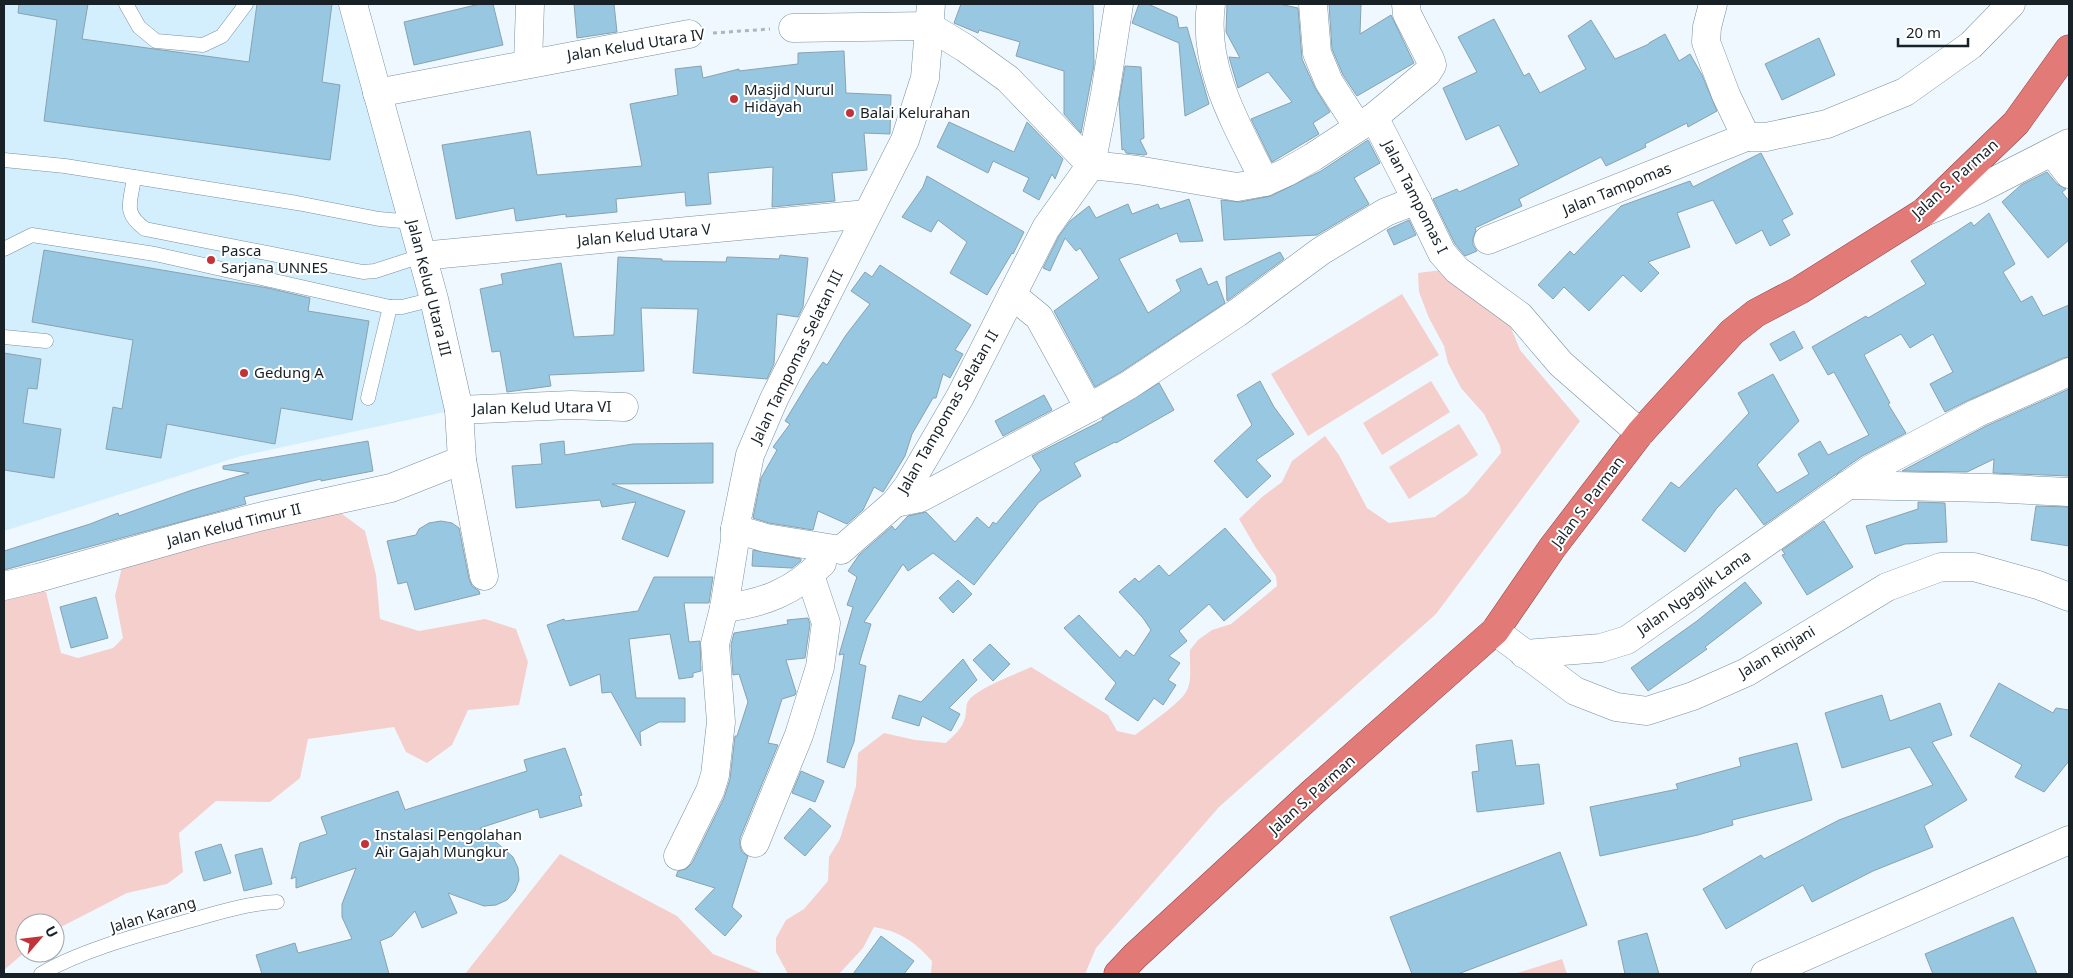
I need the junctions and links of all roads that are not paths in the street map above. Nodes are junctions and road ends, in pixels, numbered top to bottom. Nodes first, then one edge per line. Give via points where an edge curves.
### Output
1 (126, 4) edge
2 (246, 4) edge
3 (354, 4) edge
4 (530, 4) edge
5 (1119, 4) edge
6 (1210, 4) edge
7 (1313, 4) edge
8 (1406, 4) edge
9 (1713, 4) edge
10 (2011, 4) edge
11 (930, 15) edge
12 (793, 28) road end
13 (689, 34) road end
14 (2069, 49) edge
15 (528, 64) junction
16 (377, 94) junction
17 (1366, 122) junction
18 (1746, 137) junction
19 (2061, 148) edge
20 (4, 160) edge
21 (1091, 165) junction
22 (2069, 174) edge
23 (134, 177) junction
24 (1265, 182) junction
25 (1417, 200) junction
26 (1924, 212) junction
27 (867, 214) junction
28 (413, 222) junction
29 (1488, 240) dead end
30 (4, 249) edge
31 (421, 256) junction
32 (1012, 295) junction
33 (434, 298) junction
34 (390, 307) junction
35 (4, 337) edge
36 (46, 341) dead end
37 (2069, 372) edge
38 (368, 398) dead end
39 (624, 407) dead end
40 (1089, 408) junction
41 (459, 410) junction
42 (1640, 433) junction
43 (462, 460) junction
44 (1847, 485) junction
45 (2069, 492) edge
46 (894, 503) junction
47 (735, 529) junction
48 (841, 550) junction
49 (810, 575) junction
50 (484, 576) dead end
51 (4, 586) edge
52 (2069, 596) edge
53 (724, 608) junction
54 (1495, 631) junction
55 (1524, 654) junction
56 (2069, 840) edge
57 (755, 843) dead end
58 (678, 856) dead end
59 (278, 902) dead end
60 (42, 974) edge
61 (1118, 974) edge
62 (1765, 974) edge

1 - 2 lane via 139,26 156,41 203,46 222,36
3 - 16 street, Jalan Kelud Utara III
4 - 15 street
5 - 21 street
6 - 24 street via 1211,51 1216,76
7 - 17 street, Jalan Tampomas I via 1317,53 1329,82
8 - 17 street via 1407,14 1432,65 1427,73
9 - 18 street via 1706,42
10 - 18 street, Jalan Tampomas via 1971,45 1905,92 1826,124 1766,138
11 - 12 street
11 - 21 street via 965,48 1008,80
11 - 27 street, Jalan Tampomas Selatan III via 926,78 905,140
13 - 15 street, Jalan Kelud Utara IV
14 - 26 highway, Jalan S. Parman via 2016,123
15 - 16 street, Jalan Kelud Utara IV
16 - 28 street, Jalan Kelud Utara III
17 - 24 street via 1296,167
17 - 25 street, Jalan Tampomas I
18 - 29 street, Jalan Tampomas
19 - 22 street
19 - 26 street via 1975,191
20 - 23 lane
21 - 24 street via 1237,187
21 - 32 street, Jalan Tampomas Selatan II via 1046,228
23 - 28 lane
23 - 31 lane via 129,212 145,230 363,272
25 - 40 street via 1386,212 1321,251 1237,313 1129,386
25 - 42 street, Jalan Tampomas I via 1442,253 1457,270 1520,316 1561,364
26 - 42 highway, Jalan S. Parman via 1800,290 1756,313 1732,332
27 - 31 street, Jalan Kelud Utara V
27 - 47 street, Jalan Tampomas Selatan III via 758,434 750,455
28 - 31 street, Jalan Kelud Utara III
30 - 34 lane via 32,235 155,254
31 - 33 street, Jalan Kelud Utara III
32 - 40 street via 1039,317
32 - 46 street, Jalan Tampomas Selatan II via 960,397 908,486
33 - 34 lane
33 - 41 street, Jalan Kelud Utara III
34 - 38 lane
35 - 36 lane
37 - 44 street, Jalan Ngaglik Lama via 1977,413
39 - 41 street, Jalan Kelud Utara VI
40 - 46 street via 920,498
41 - 43 street, Jalan Kelud Utara III
42 - 54 highway, Jalan S. Parman via 1552,548
43 - 50 street, Jalan Kelud Utara III
43 - 51 street, Jalan Kelud Timur II via 391,488 254,518
44 - 45 street
44 - 55 street, Jalan Ngaglik Lama via 1627,640 1601,648
46 - 48 street, Jalan Tampomas Selatan II
47 - 48 street via 766,538
47 - 53 street, Jalan Tampomas Selatan III
48 - 49 street, Jalan Tampomas Selatan II
49 - 53 street, Jalan Tampomas Selatan II via 751,605
49 - 57 street via 826,622 820,667 799,735
52 - 55 street, Jalan Rinjani via 1974,567 1941,567 1887,587 1747,672 1693,696 1647,711 1616,707 1575,691
53 - 58 street, Jalan Tampomas Selatan III via 715,644 721,722 719,751 710,791
54 - 55 street, Jalan Rinjani
54 - 61 highway, Jalan S. Parman via 1312,793
56 - 62 street
59 - 60 lane, Jalan Karang via 262,903 165,928 113,944

